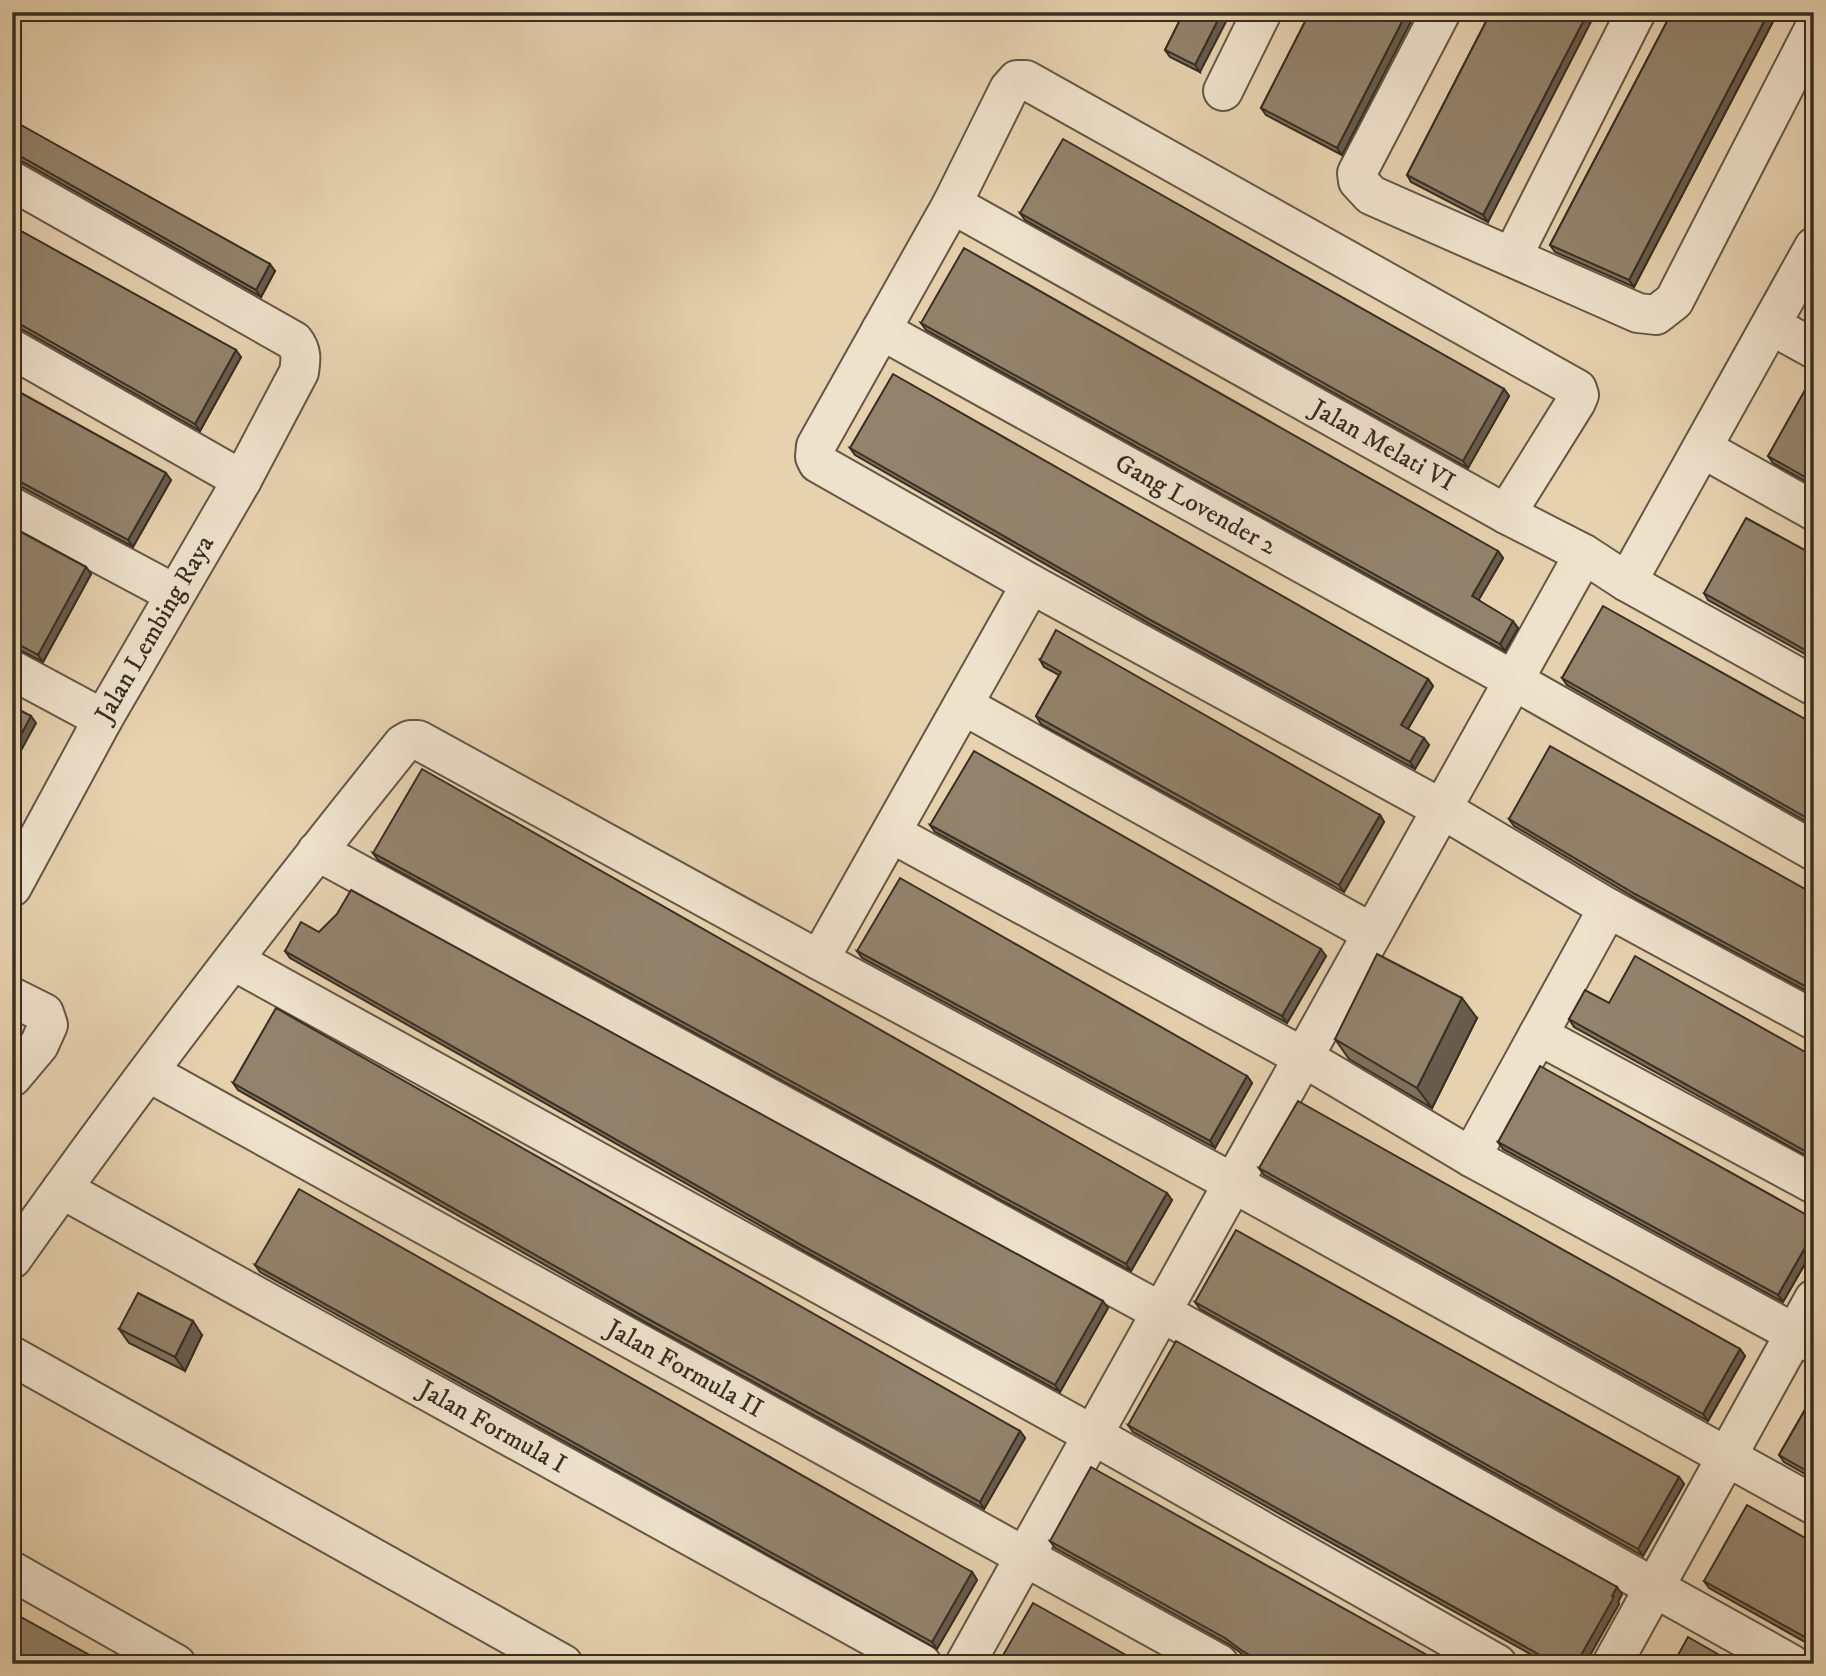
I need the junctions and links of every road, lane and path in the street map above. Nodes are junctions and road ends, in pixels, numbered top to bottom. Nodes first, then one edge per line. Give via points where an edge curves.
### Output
1 (1262, 12) edge
2 (1441, 12) edge
3 (1636, 12) edge
4 (1814, 29) edge
5 (1223, 91) dead end
6 (12, 181) edge
7 (952, 204) junction
8 (1814, 247) edge
9 (1512, 257) junction
10 (1771, 325) junction
11 (881, 330) junction
12 (12, 349) edge
13 (1814, 349) edge
14 (1702, 448) junction
15 (242, 480) junction
16 (12, 507) edge
17 (1814, 511) edge
18 (1506, 514) junction
19 (1584, 554) junction
20 (1627, 582) junction
21 (1031, 584) junction
22 (175, 594) junction
23 (12, 670) edge
24 (1513, 680) junction
25 (1814, 686) edge
26 (963, 705) junction
27 (103, 719) junction
28 (1441, 808) junction
29 (891, 833) junction
30 (23, 843) edge
31 (317, 851) junction
32 (1814, 851) edge
33 (12, 887) edge
34 (1608, 908) junction
35 (1372, 933) junction
36 (819, 960) junction
37 (234, 961) junction
38 (12, 997) edge
39 (1814, 1020) edge
40 (1538, 1035) junction
41 (1303, 1057) junction
42 (150, 1073) junction
43 (12, 1077) edge
44 (1471, 1157) junction
45 (1233, 1183) junction
46 (1814, 1184) edge
47 (62, 1189) junction
48 (12, 1259) edge
49 (1814, 1299) edge
50 (1161, 1312) junction
51 (1804, 1339) edge
52 (12, 1356) edge
53 (1093, 1436) junction
54 (1727, 1457) junction
55 (1814, 1505) edge
56 (1026, 1555) junction
57 (12, 1572) edge
58 (1654, 1588) junction
59 (176, 1664) edge
60 (563, 1664) edge
61 (922, 1664) edge
62 (965, 1664) edge
63 (1220, 1664) edge
64 (1497, 1664) edge
65 (1612, 1664) edge
66 (1791, 1664) edge

1 - 5 street
2 - 9 street via 1357,173 1358,181 1371,195
3 - 9 street
4 - 9 street via 1666,309 1657,315 1638,313
6 - 15 street, Jalan Lembing Raya via 294,341 302,356 299,372
7 - 11 street
7 - 18 street, Jalan Melati VI
7 - 18 street via 1009,89 1017,80 1038,86 1577,389 1576,402
8 - 10 street
10 - 13 street
10 - 14 street
11 - 21 street via 816,446 818,463
11 - 24 street, Gang Lovender 2
12 - 15 street
14 - 17 street
14 - 20 street
15 - 22 street, Jalan Lembing Raya
16 - 22 street
18 - 19 street, Jalan Melati VI
19 - 20 street, Jalan Melati VI
19 - 24 street
20 - 25 street, Jalan Melati VI
21 - 26 street
21 - 28 street
22 - 27 street, Jalan Lembing Raya
23 - 27 street
24 - 28 street
24 - 32 street, Gang Lovender 2
26 - 29 street
26 - 35 street
27 - 30 street, Jalan Lembing Raya
28 - 34 street
28 - 35 street
29 - 36 street
29 - 41 street
30 - 33 street, Jalan Lembing Raya
31 - 36 street via 403,744 418,740
31 - 37 street
31 - 50 street
34 - 39 street
34 - 40 street
35 - 41 street
36 - 45 street
37 - 42 street
37 - 53 street
38 - 43 street via 44,1013 48,1025 39,1045
40 - 44 street
40 - 46 street
41 - 44 street
41 - 45 street
42 - 47 street
42 - 56 street, Jalan Formula II
44 - 51 street
45 - 50 street
45 - 54 street
47 - 48 street
47 - 61 street, Jalan Formula I
49 - 51 street
50 - 53 street
50 - 58 street
51 - 54 street
52 - 60 street
53 - 56 street
53 - 64 street
54 - 55 street
54 - 58 street
56 - 62 street
56 - 63 street, Jalan Formula II
57 - 59 street
58 - 65 street
58 - 66 street

